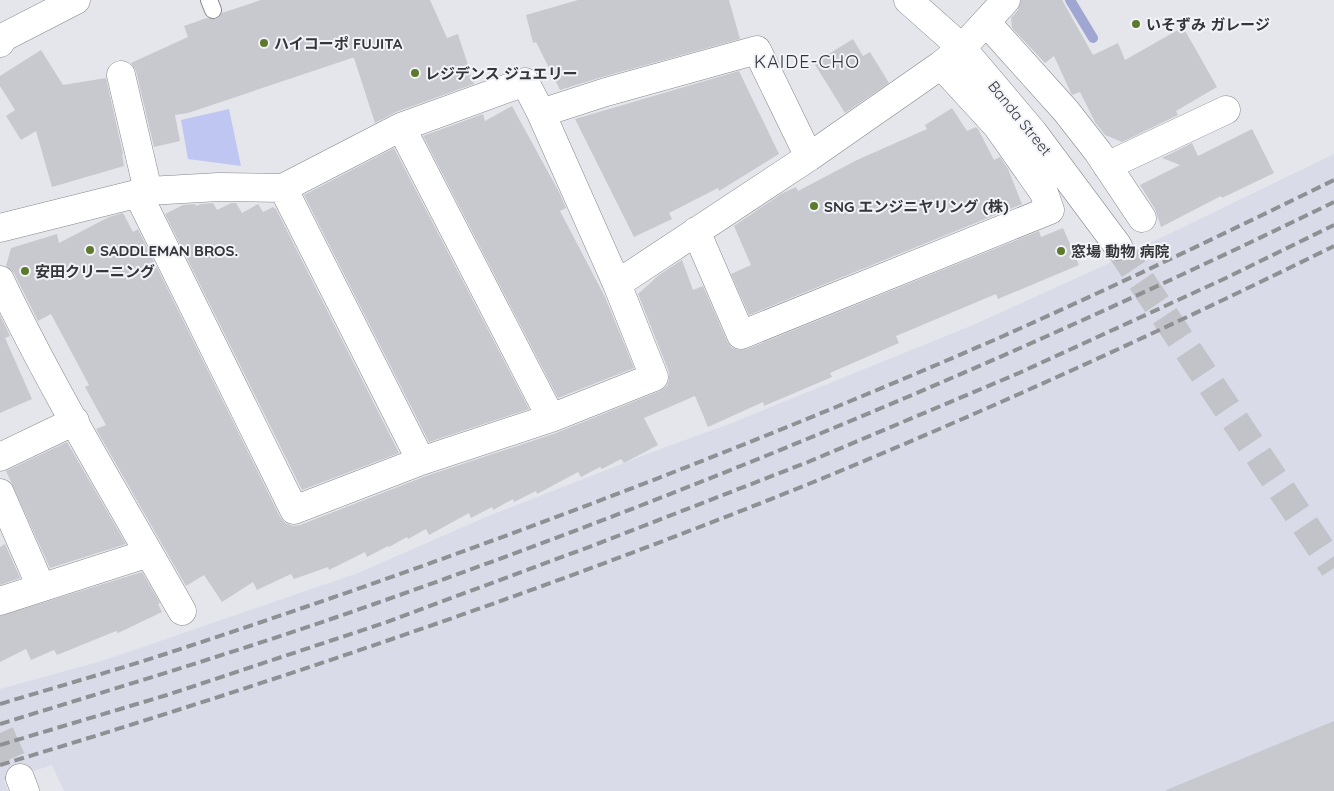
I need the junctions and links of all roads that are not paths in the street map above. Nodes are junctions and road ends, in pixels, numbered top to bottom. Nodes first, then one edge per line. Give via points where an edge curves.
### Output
1 (76, 0) edge
2 (908, 0) edge
3 (1006, 0) edge
4 (986, 22) junction
5 (1, 36) edge
6 (951, 56) junction
7 (121, 75) dead end
8 (1226, 110) dead end
9 (541, 113) junction
10 (401, 127) junction
11 (809, 157) junction
12 (1107, 166) junction
13 (283, 188) junction
14 (143, 193) junction
15 (1142, 218) dead end
16 (0, 228) edge
17 (696, 231) junction
18 (1118, 246) tunnel mouth
19 (0, 280) edge
20 (617, 284) junction
21 (551, 418) junction
22 (75, 421) junction
23 (0, 457) edge
24 (422, 460) junction
25 (0, 493) edge
26 (149, 554) junction
27 (41, 588) junction
28 (0, 601) edge
29 (182, 611) dead end

1 - 5 street
2 - 6 street, Banda Street
3 - 4 street
4 - 6 street
4 - 12 street via 1066,111
6 - 11 street
6 - 17 street via 1044,192 1050,210 741,335
6 - 18 street, Banda Street via 1033,132
7 - 14 street
8 - 12 street
9 - 10 street via 525,82
9 - 11 street via 757,50
9 - 20 street
10 - 13 street
10 - 21 street
11 - 17 street
12 - 15 street
13 - 14 street via 219,187
13 - 24 street
14 - 16 street
14 - 24 street via 294,510
17 - 20 street
19 - 22 street
20 - 21 street via 654,377
21 - 24 street
22 - 23 street
22 - 26 street
25 - 27 street
26 - 27 street
26 - 29 street
27 - 28 street

